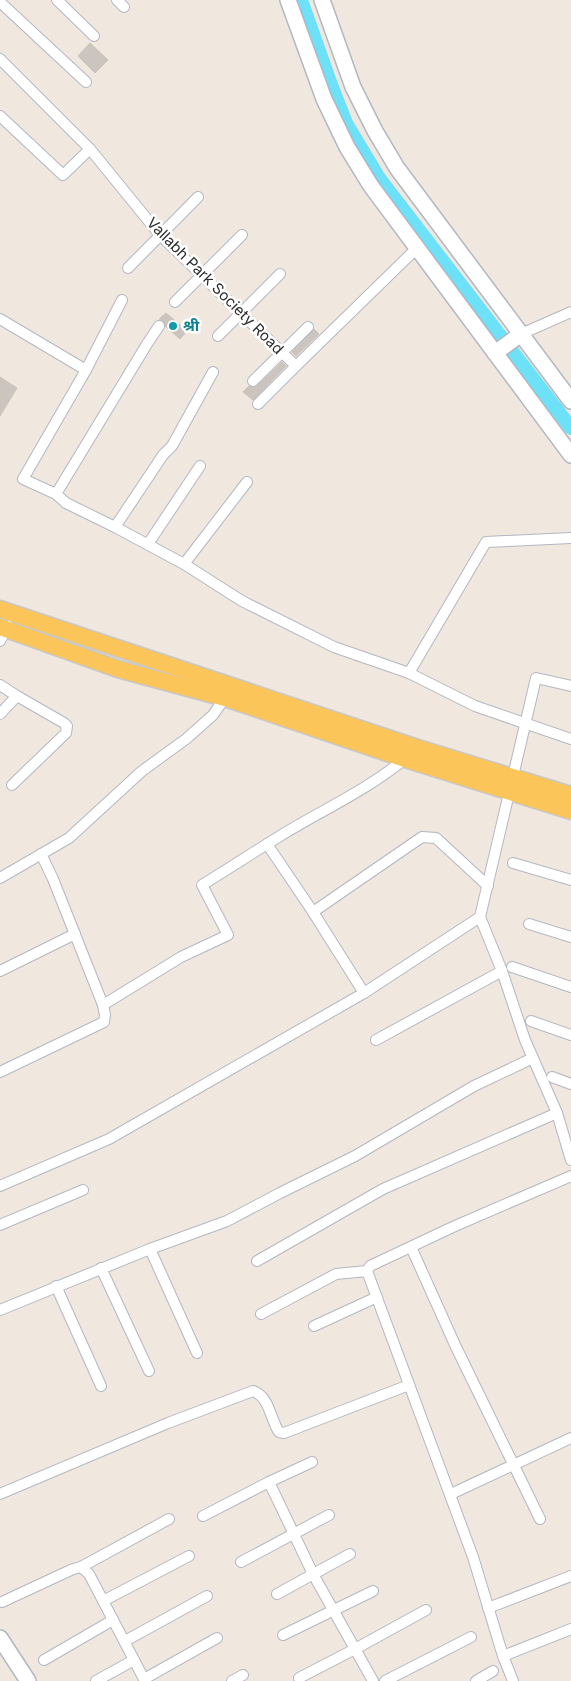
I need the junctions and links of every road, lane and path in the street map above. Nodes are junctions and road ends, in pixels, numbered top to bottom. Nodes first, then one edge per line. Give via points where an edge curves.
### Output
1 (57, 0) edge
2 (288, 0) edge
3 (322, 0) edge
4 (0, 2) edge
5 (94, 36) dead end
6 (0, 59) edge
7 (86, 82) dead end
8 (0, 116) edge
9 (90, 150) junction
10 (198, 197) dead end
11 (160, 235) junction
12 (242, 235) dead end
13 (418, 248) junction
14 (128, 268) dead end
15 (280, 274) dead end
16 (202, 275) junction
17 (122, 300) dead end
18 (174, 302) dead end
19 (241, 312) junction
20 (571, 312) edge
21 (0, 319) edge
22 (159, 326) dead end
23 (308, 327) dead end
24 (520, 334) junction
25 (218, 336) dead end
26 (282, 353) junction
27 (496, 353) junction
28 (296, 366) junction
29 (86, 370) junction
30 (213, 372) dead end
31 (253, 381) dead end
32 (571, 401) edge
33 (258, 404) dead end
34 (571, 455) edge
35 (200, 466) dead end
36 (247, 482) dead end
37 (56, 494) junction
38 (115, 527) junction
39 (571, 538) edge
40 (148, 544) junction
41 (184, 564) junction
42 (7, 612) edge
43 (2, 632) edge
44 (409, 673) junction
45 (0, 685) edge
46 (571, 686) edge
47 (229, 692) junction
48 (17, 696) junction
49 (0, 714) edge
50 (526, 724) junction
51 (571, 739) edge
52 (418, 748) junction
53 (405, 759) junction
54 (12, 785) dead end
55 (512, 785) junction
56 (571, 795) edge
57 (571, 811) edge
58 (267, 844) junction
59 (41, 854) junction
60 (513, 863) dead end
61 (0, 878) edge
62 (571, 880) edge
63 (488, 886) junction
64 (313, 912) junction
65 (480, 917) junction
66 (529, 924) dead end
67 (75, 934) junction
68 (571, 937) edge
69 (512, 967) dead end
70 (0, 971) edge
71 (502, 971) junction
72 (571, 987) edge
73 (364, 992) junction
74 (103, 1005) junction
75 (531, 1021) dead end
76 (571, 1035) edge
77 (376, 1040) dead end
78 (533, 1058) junction
79 (0, 1072) edge
80 (552, 1077) dead end
81 (571, 1084) edge
82 (557, 1113) junction
83 (571, 1160) edge
84 (571, 1176) edge
85 (0, 1186) edge
86 (84, 1190) dead end
87 (0, 1225) edge
88 (411, 1246) junction
89 (150, 1249) junction
90 (257, 1261) dead end
91 (101, 1268) junction
92 (367, 1271) junction
93 (56, 1286) junction
94 (377, 1297) junction
95 (0, 1310) edge
96 (262, 1314) dead end
97 (314, 1326) dead end
98 (197, 1353) dead end
99 (149, 1371) dead end
100 (409, 1385) junction
101 (101, 1386) dead end
102 (571, 1438) edge
103 (312, 1462) dead end
104 (514, 1466) junction
105 (269, 1482) junction
106 (0, 1494) edge
107 (451, 1494) junction
108 (329, 1515) dead end
109 (203, 1516) dead end
110 (169, 1519) dead end
111 (540, 1519) dead end
112 (293, 1533) junction
113 (350, 1554) dead end
114 (189, 1556) dead end
115 (241, 1562) dead end
116 (81, 1568) junction
117 (313, 1574) junction
118 (571, 1576) edge
119 (373, 1591) dead end
120 (277, 1594) dead end
121 (207, 1596) dead end
122 (103, 1601) junction
123 (2, 1602) dead end
124 (488, 1608) junction
125 (333, 1610) junction
126 (426, 1610) dead end
127 (113, 1620) junction
128 (571, 1630) edge
129 (283, 1635) dead end
130 (471, 1637) dead end
131 (0, 1638) edge
132 (217, 1638) dead end
133 (125, 1642) junction
134 (355, 1649) junction
135 (503, 1656) junction
136 (44, 1660) dead end
137 (134, 1660) junction
138 (493, 1671) dead end
139 (243, 1675) dead end
140 (299, 1678) dead end
141 (144, 1680) edge
142 (28, 1681) edge
143 (96, 1681) edge
144 (232, 1681) edge
145 (373, 1681) edge
146 (385, 1681) edge
147 (476, 1681) edge
148 (513, 1681) edge

1 - 5 street
2 - 13 street via 324,99 347,147 371,186
3 - 24 street via 353,87 375,131 397,168
4 - 7 street
6 - 9 street, Vallabh Park Society Road
8 - 9 street via 63,175
9 - 11 street, Vallabh Park Society Road
10 - 11 street
11 - 14 street
11 - 16 street, Vallabh Park Society Road
12 - 16 street
13 - 27 street
13 - 28 street, Vallabh Park Society Road
15 - 19 street
16 - 18 street
16 - 19 street, Vallabh Park Society Road
17 - 29 street
19 - 25 street
19 - 26 street, Vallabh Park Society Road
20 - 24 street
21 - 29 street
22 - 37 street
23 - 26 street
24 - 27 street
24 - 32 street
26 - 28 street, Vallabh Park Society Road
26 - 31 street
27 - 34 street
28 - 33 street
29 - 37 street via 23,479
30 - 38 street via 172,446 162,455
35 - 40 street
36 - 41 street
37 - 38 street via 66,503
38 - 40 street
39 - 44 street via 486,542
40 - 41 street
41 - 44 street via 242,600 334,647
42 - 43 street
42 - 47 main road
43 - 47 main road via 118,669
44 - 50 street via 475,706
45 - 48 street
46 - 50 street via 536,678
47 - 52 main road
47 - 53 main road
47 - 59 street via 213,715 186,739 142,772 69,838
48 - 49 street
48 - 54 street via 67,726 66,733
50 - 51 street
50 - 55 street
52 - 53 street
52 - 55 main road
53 - 55 main road
53 - 58 street via 339,804
55 - 56 main road
55 - 57 main road
55 - 63 street
58 - 64 street
58 - 74 street via 202,886 228,935 181,957
59 - 61 street
59 - 67 street
60 - 62 street
63 - 64 street via 436,838 422,837
63 - 65 street
64 - 73 street
65 - 71 street
65 - 73 street
66 - 68 street
67 - 70 street
67 - 74 street
69 - 72 street
71 - 77 street
71 - 78 street
73 - 85 street via 109,1139
74 - 79 street via 104,1022
75 - 76 street
78 - 82 street
78 - 89 street via 474,1086 355,1156 227,1222
80 - 81 street
82 - 83 street
82 - 90 street via 383,1189
84 - 88 street
86 - 87 street
88 - 92 street via 370,1266
88 - 104 street
89 - 91 street
89 - 98 street
91 - 93 street
91 - 99 street
92 - 94 street
92 - 96 street via 336,1274
93 - 95 street
93 - 101 street
94 - 97 street
94 - 100 street
100 - 106 street via 284,1433 276,1428 264,1398 253,1391
100 - 107 street
102 - 104 street
103 - 105 street
104 - 107 street
104 - 111 street
105 - 109 street
105 - 112 street
107 - 124 street
108 - 112 street
110 - 116 street
112 - 115 street
112 - 117 street
113 - 117 street
114 - 122 street
116 - 122 street via 89,1574
116 - 123 street
117 - 120 street
117 - 125 street
118 - 124 street
119 - 125 street
121 - 133 street
122 - 127 street
124 - 135 street
125 - 129 street
125 - 134 street
126 - 134 street
127 - 133 street
127 - 136 street
128 - 135 street
130 - 146 street
131 - 142 street
132 - 141 street
133 - 137 street
134 - 140 street
134 - 145 street
135 - 148 street
137 - 141 street
137 - 143 street
138 - 147 street
139 - 144 street

